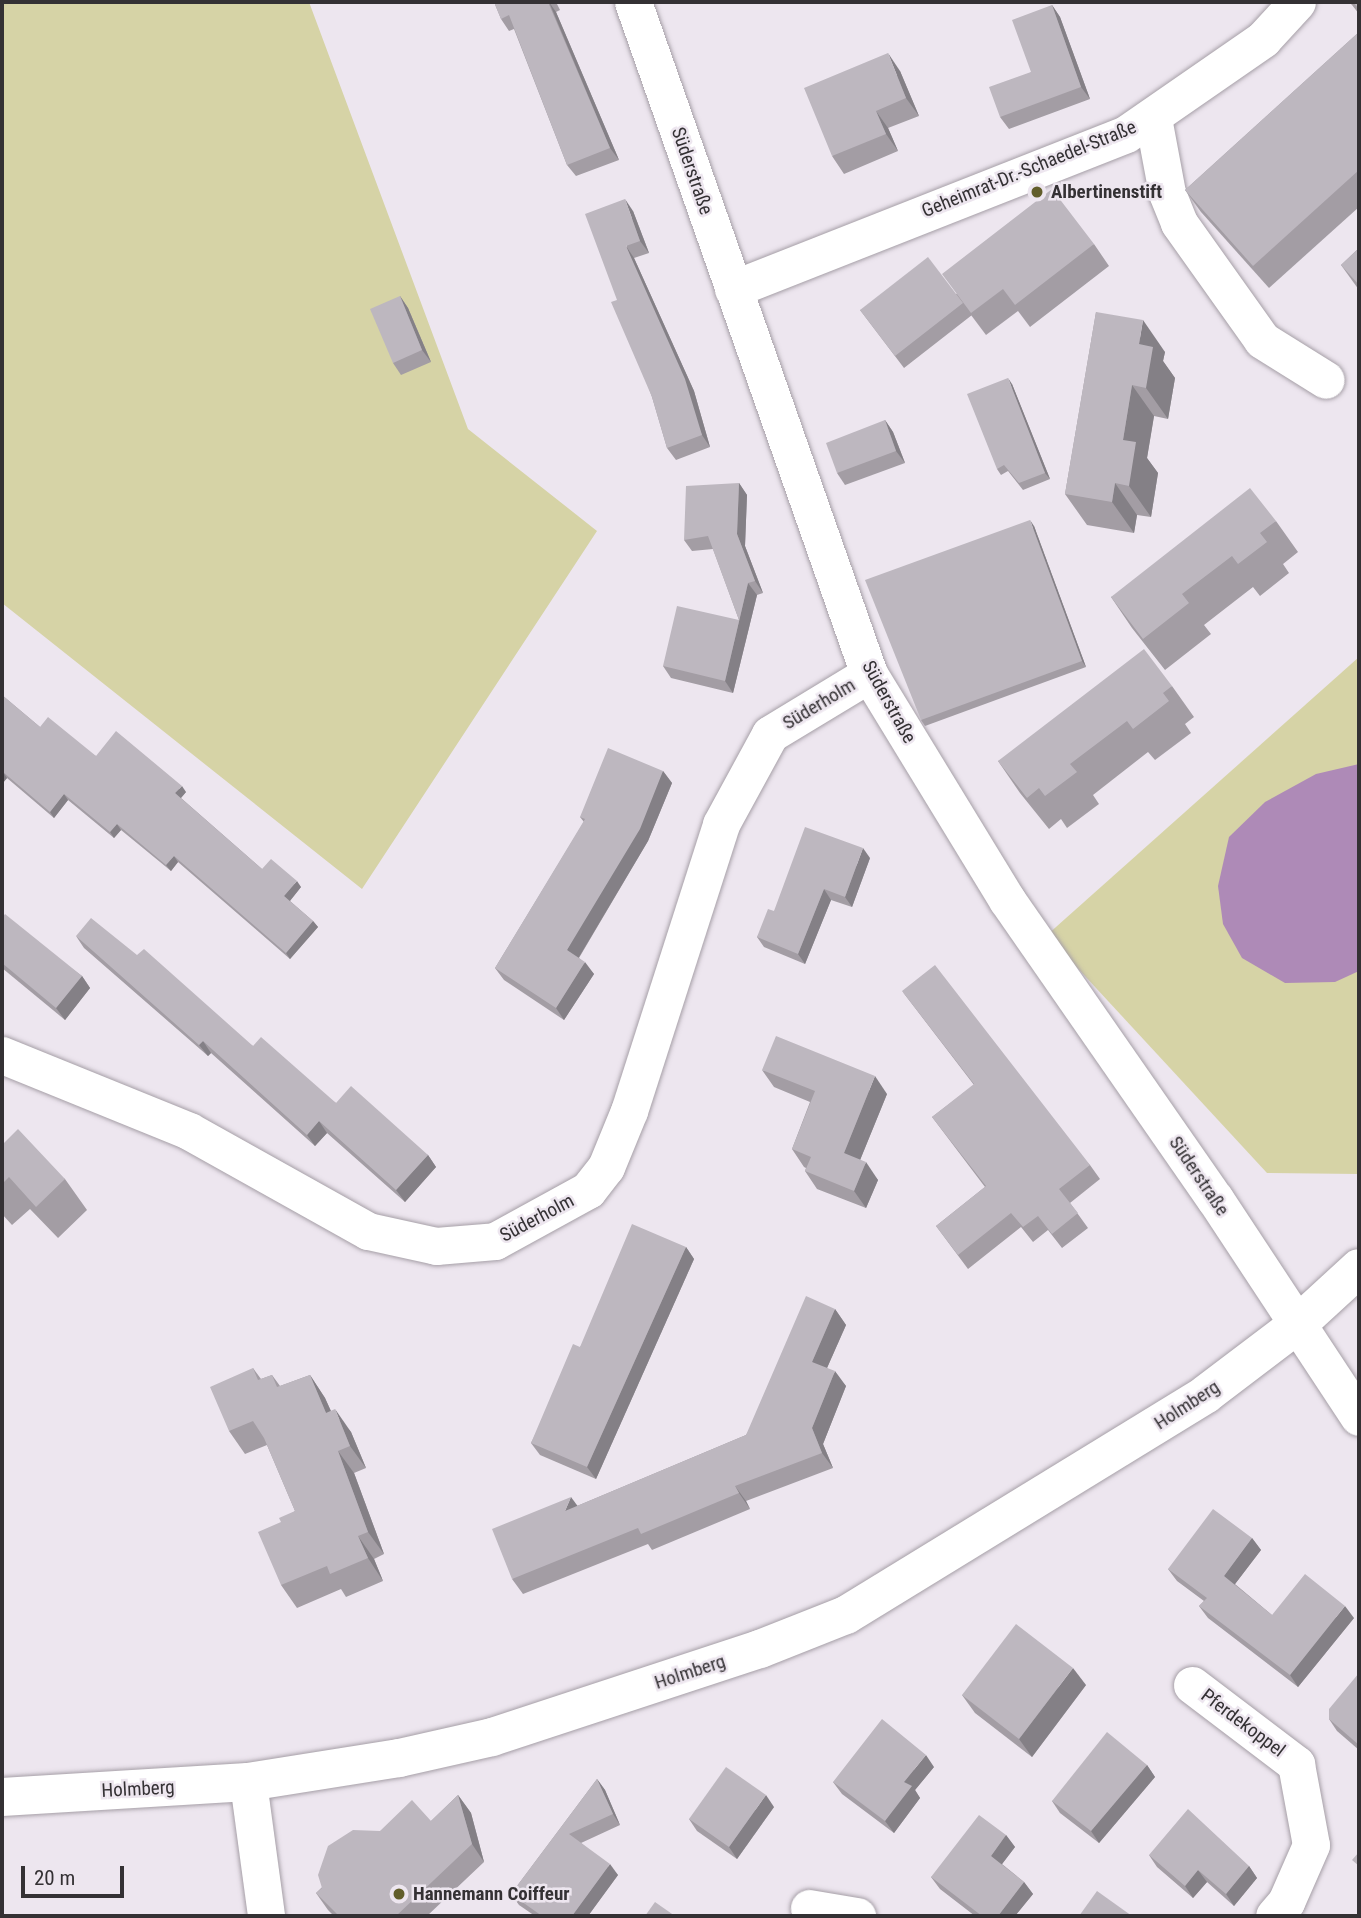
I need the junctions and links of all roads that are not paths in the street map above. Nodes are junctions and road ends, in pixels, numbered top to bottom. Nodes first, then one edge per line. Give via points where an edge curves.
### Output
1 (633, 2) edge
2 (1297, 2) edge
3 (1153, 118) junction
4 (733, 289) junction
5 (1326, 380) dead end
6 (869, 674) junction
7 (2, 1055) edge
8 (1359, 1268) edge
9 (1297, 1325) junction
10 (1359, 1417) edge
11 (1192, 1685) dead end
12 (248, 1782) junction
13 (2, 1797) edge
14 (809, 1908) dead end
15 (266, 1916) edge
16 (857, 1916) edge
17 (1274, 1916) edge

1 - 4 street, Süderstraße
2 - 3 street, Geheimrat-Dr.-Schaedel-Straße via 1263,38
3 - 4 street, Geheimrat-Dr.-Schaedel-Straße via 1126,134
3 - 5 street via 1167,193 1179,223 1262,340
4 - 6 street, Süderstraße
6 - 7 street, Süderholm via 770,734 721,824 629,1111 606,1167 588,1190 495,1241 436,1246 368,1231 189,1131
6 - 9 street, Süderstraße via 1007,900
8 - 9 street, Holmberg
9 - 10 street, Süderstraße
9 - 12 street, Holmberg via 1206,1394 846,1615 760,1649 492,1737
11 - 17 street, Pferdekoppel via 1296,1764 1311,1845 1286,1902
12 - 13 street, Holmberg
12 - 15 street
14 - 16 street

